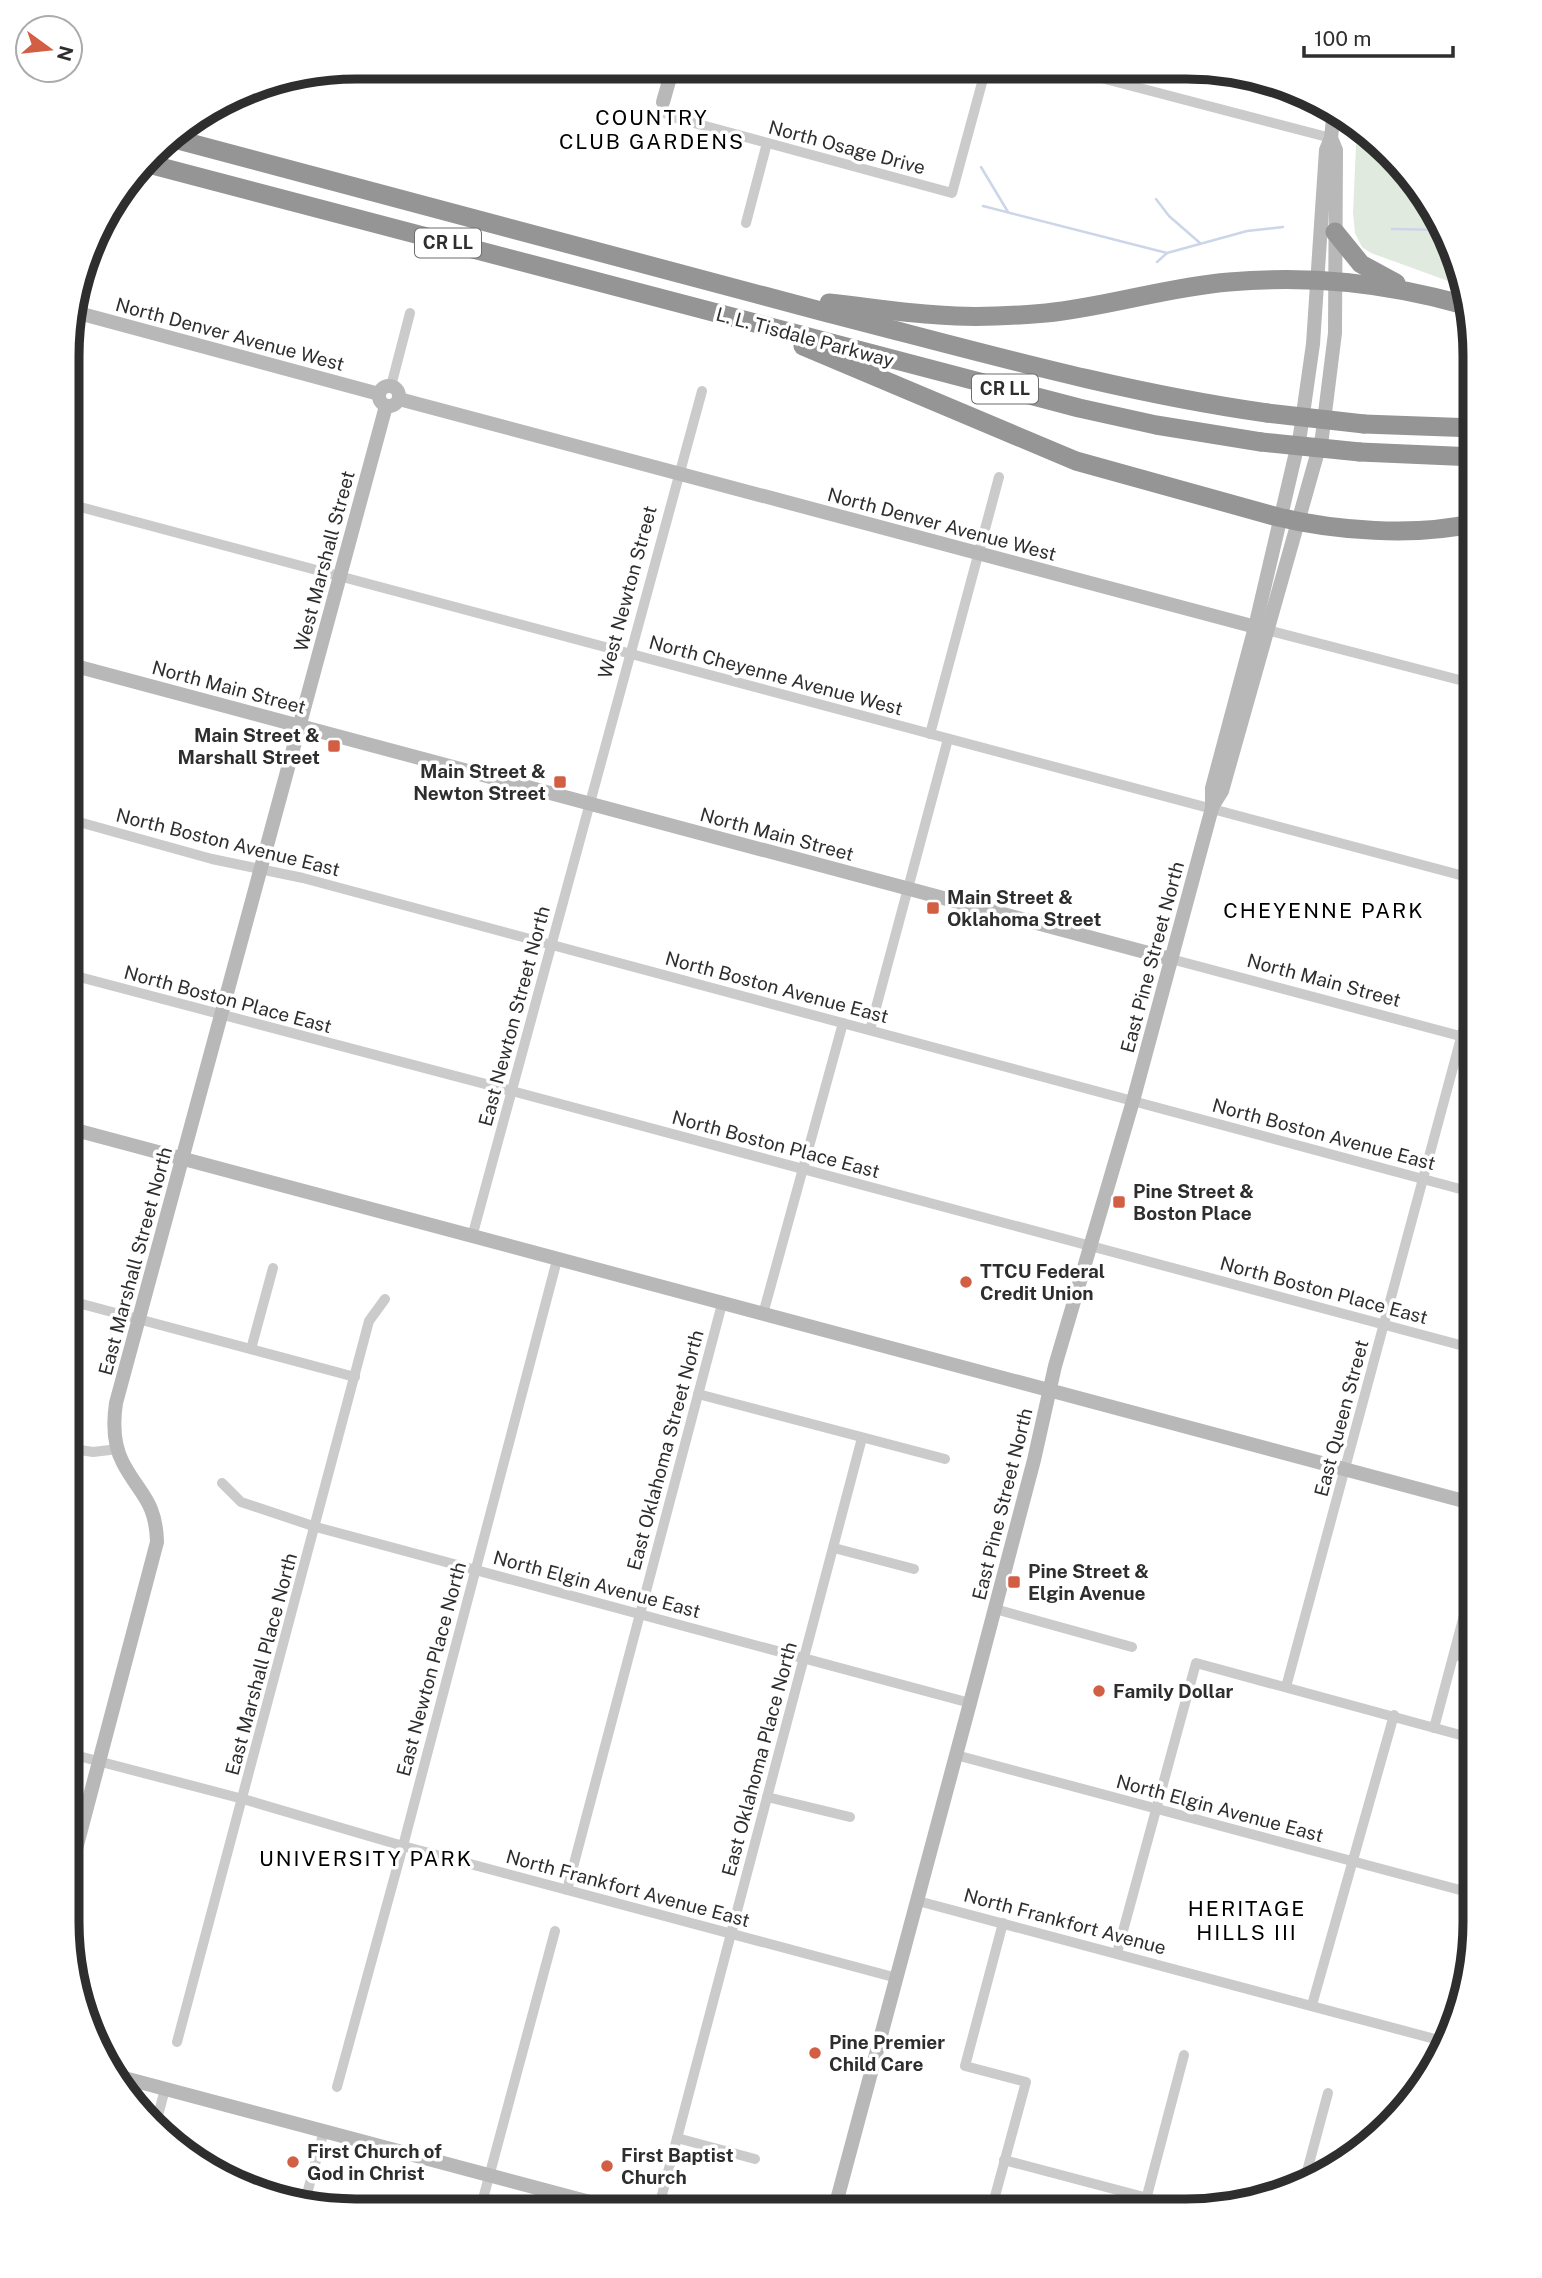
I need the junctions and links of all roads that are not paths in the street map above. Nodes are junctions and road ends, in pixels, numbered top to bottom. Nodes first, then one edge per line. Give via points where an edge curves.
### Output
1 (670, 79) edge
2 (983, 79) edge
3 (1105, 79) edge
4 (663, 102) joint
5 (1333, 121) edge
6 (1331, 138) junction
7 (181, 141) edge
8 (767, 143) junction
9 (154, 166) edge
10 (746, 223) dead end
11 (1335, 232) junction
12 (1326, 280) junction
13 (1416, 292) junction
14 (773, 299) junction
15 (1458, 303) edge
16 (410, 313) dead end
17 (82, 315) edge
18 (751, 323) junction
19 (702, 391) dead end
20 (389, 396) junction
21 (1463, 428) edge
22 (1463, 456) edge
23 (678, 474) junction
24 (999, 477) dead end
25 (79, 507) edge
26 (1289, 519) junction
27 (1463, 525) edge
28 (979, 553) junction
29 (340, 577) junction
30 (1261, 628) junction
31 (630, 655) junction
32 (79, 667) edge
33 (1463, 681) edge
34 (300, 726) junction
35 (929, 734) junction
36 (948, 739) junction
37 (590, 804) junction
38 (1212, 808) junction
39 (79, 822) edge
40 (260, 869) junction
41 (1463, 876) edge
42 (909, 889) junction
43 (551, 945) junction
44 (1171, 959) junction
45 (79, 977) edge
46 (221, 1016) junction
47 (843, 1023) junction
48 (870, 1030) junction
49 (1463, 1032) edge
50 (1462, 1036) junction
51 (512, 1091) junction
52 (1133, 1101) junction
53 (79, 1131) edge
54 (182, 1158) junction
55 (803, 1169) junction
56 (1424, 1179) junction
57 (1463, 1189) edge
58 (472, 1237) junction
59 (1090, 1245) junction
60 (557, 1259) junction
61 (273, 1268) dead end
62 (385, 1299) dead end
63 (79, 1303) edge
64 (722, 1304) junction
65 (763, 1314) junction
66 (140, 1320) junction
67 (1384, 1324) junction
68 (1463, 1346) edge
69 (251, 1349) junction
70 (355, 1377) junction
71 (1050, 1389) junction
72 (698, 1394) junction
73 (862, 1438) junction
74 (118, 1449) junction
75 (79, 1450) edge
76 (945, 1459) dead end
77 (1345, 1469) junction
78 (222, 1483) dead end
79 (1463, 1501) edge
80 (316, 1527) junction
81 (834, 1548) junction
82 (475, 1569) junction
83 (914, 1569) dead end
84 (995, 1609) junction
85 (640, 1613) junction
86 (1463, 1622) edge
87 (1132, 1647) dead end
88 (1454, 1655) junction
89 (1463, 1657) edge
90 (804, 1658) junction
91 (1286, 1687) junction
92 (970, 1703) junction
93 (1394, 1715) junction
94 (1434, 1728) junction
95 (1463, 1736) edge
96 (956, 1755) junction
97 (79, 1756) edge
98 (99, 1762) junction
99 (767, 1797) junction
100 (243, 1799) junction
101 (1156, 1808) junction
102 (850, 1817) dead end
103 (79, 1835) edge
104 (403, 1846) junction
105 (1352, 1861) junction
106 (567, 1890) junction
107 (1463, 1891) edge
108 (918, 1900) junction
109 (1003, 1923) junction
110 (555, 1931) dead end
111 (731, 1934) junction
112 (1117, 1953) junction
113 (897, 1978) junction
114 (1312, 2005) junction
115 (1437, 2040) edge
116 (177, 2042) dead end
117 (1184, 2055) dead end
118 (128, 2080) edge
119 (337, 2087) dead end
120 (165, 2089) junction
121 (1328, 2093) dead end
122 (158, 2116) edge
123 (324, 2132) junction
124 (677, 2138) junction
125 (755, 2159) dead end
126 (1004, 2160) junction
127 (1307, 2172) edge
128 (489, 2175) junction
129 (307, 2195) edge
130 (1146, 2198) junction
131 (483, 2199) edge
132 (579, 2199) edge
133 (661, 2199) edge
134 (837, 2199) edge
135 (993, 2199) edge
136 (1150, 2199) edge

1 - 4 street
2 - 8 street, North Osage Drive via 952,193
3 - 6 street
4 - 8 street, North Osage Drive via 669,117
5 - 6 street
6 - 11 street via 1336,150
6 - 12 street via 1326,150
7 - 14 highway, L. L. Tisdale Parkway / CR LL
8 - 10 street
9 - 18 highway, L. L. Tisdale Parkway / CR LL
11 - 12 street
11 - 13 highway via 1369,270
12 - 13 highway
12 - 14 highway via 1228,282 1010,315 940,316
12 - 26 street, East Pine Street North via 1312,344
12 - 26 street, East Pine Street North via 1334,351 1326,414 1316,461
13 - 15 highway
14 - 21 highway, L. L. Tisdale Parkway / CR LL, bridge via 1184,400 1364,424
16 - 20 street, West Marshall Street
17 - 20 street, North Denver Avenue West
18 - 22 highway, L. L. Tisdale Parkway / CR LL, bridge via 1120,418 1261,442
18 - 26 highway via 1053,453
19 - 23 street, West Newton Street
20 - 23 street, North Denver Avenue West
20 - 29 street, West Marshall Street
23 - 28 street, North Denver Avenue West
23 - 31 street, West Newton Street
24 - 28 street
25 - 29 street, North Cheyenne Avenue West
26 - 27 highway via 1412,531
26 - 30 street, East Pine Street North
28 - 30 street, North Denver Avenue West
28 - 35 street
29 - 31 street, North Cheyenne Avenue West
29 - 34 street, West Marshall Street
30 - 33 street, North Denver Avenue West
30 - 38 street, East Pine Street North via 1212,788
31 - 35 street, North Cheyenne Avenue West
31 - 37 street, West Newton Street
32 - 34 street, North Main Street
34 - 37 street, North Main Street
34 - 40 street, East Marshall Street North
35 - 36 street, North Cheyenne Avenue West
36 - 38 street, North Cheyenne Avenue West
36 - 42 street
37 - 42 street, North Main Street
37 - 43 street, East Newton Street North
38 - 41 street, North Cheyenne Avenue West
38 - 44 street, East Pine Street North
39 - 40 street, North Boston Avenue East
40 - 43 street, North Boston Avenue East
40 - 46 street, East Marshall Street North
42 - 44 street, North Main Street
42 - 48 street
43 - 47 street, North Boston Avenue East
43 - 51 street, East Newton Street North
44 - 50 street, North Main Street
44 - 52 street, East Pine Street North
45 - 46 street, North Boston Place East
46 - 51 street, North Boston Place East
46 - 54 street, East Marshall Street North
47 - 48 street, North Boston Avenue East
47 - 55 street
48 - 52 street, North Boston Avenue East
49 - 50 street, East Queen Street
50 - 56 street, East Queen Street
51 - 55 street, North Boston Place East
51 - 58 street, East Newton Street North
52 - 56 street, North Boston Avenue East
52 - 59 street, East Pine Street North
53 - 54 street
54 - 58 street
54 - 66 street, East Marshall Street North
55 - 59 street, North Boston Place East
55 - 65 street
56 - 57 street, North Boston Avenue East
56 - 67 street, East Queen Street
58 - 60 street
59 - 67 street, North Boston Place East
59 - 71 street, East Pine Street North
60 - 64 street
60 - 82 street, East Newton Place North
61 - 69 street
62 - 70 street, East Marshall Place North via 369,1321
63 - 66 street
64 - 65 street
64 - 72 street, East Oklahoma Street North
65 - 71 street
66 - 69 street
66 - 74 street, East Marshall Street North via 115,1413
67 - 68 street, North Boston Place East
67 - 77 street, East Queen Street
69 - 70 street
70 - 80 street, East Marshall Place North
71 - 77 street
71 - 84 street, East Pine Street North
72 - 73 street
72 - 85 street, East Oklahoma Street North
73 - 76 street
73 - 81 street, East Oklahoma Place North
74 - 75 street
74 - 98 street, East Marshall Street North via 149,1502 157,1542
77 - 79 street
77 - 91 street, East Queen Street
78 - 80 street, North Elgin Avenue East via 242,1502
80 - 82 street, North Elgin Avenue East
80 - 100 street, East Marshall Place North
81 - 83 street
81 - 90 street, East Oklahoma Place North
82 - 85 street, North Elgin Avenue East
82 - 104 street, East Newton Place North
84 - 87 street
84 - 92 street, East Pine Street North
85 - 90 street, North Elgin Avenue East
85 - 106 street, East Oklahoma Street North
86 - 88 street
88 - 89 street
88 - 94 street
90 - 92 street, North Elgin Avenue East
90 - 99 street, East Oklahoma Place North
91 - 93 street
91 - 101 street via 1196,1663
92 - 96 street, East Pine Street North
93 - 94 street
93 - 105 street
94 - 95 street
96 - 101 street, North Elgin Avenue East
96 - 108 street, East Pine Street North
97 - 98 street, North Frankfort Avenue East
98 - 100 street, North Frankfort Avenue East
98 - 103 street, East Marshall Street North
99 - 102 street
99 - 111 street, East Oklahoma Place North
100 - 104 street, North Frankfort Avenue East
100 - 116 street, East Marshall Place North
101 - 105 street, North Elgin Avenue East
101 - 112 street
104 - 106 street, North Frankfort Avenue East
104 - 119 street, East Newton Place North
105 - 107 street, North Elgin Avenue East
105 - 114 street
106 - 111 street, North Frankfort Avenue East
108 - 109 street, North Frankfort Avenue
108 - 113 street, East Pine Street North
109 - 112 street, North Frankfort Avenue
109 - 126 street via 965,2066 1026,2082
110 - 128 street
111 - 113 street, North Frankfort Avenue East
111 - 124 street, East Oklahoma Place North
112 - 114 street, North Frankfort Avenue
113 - 134 street, East Pine Street North
114 - 115 street, North Frankfort Avenue
117 - 130 street
118 - 120 street
120 - 122 street
120 - 123 street
121 - 127 street
123 - 128 street
123 - 129 street
124 - 125 street
124 - 133 street, East Oklahoma Place North
126 - 130 street
126 - 135 street
128 - 131 street
128 - 132 street
130 - 136 street

